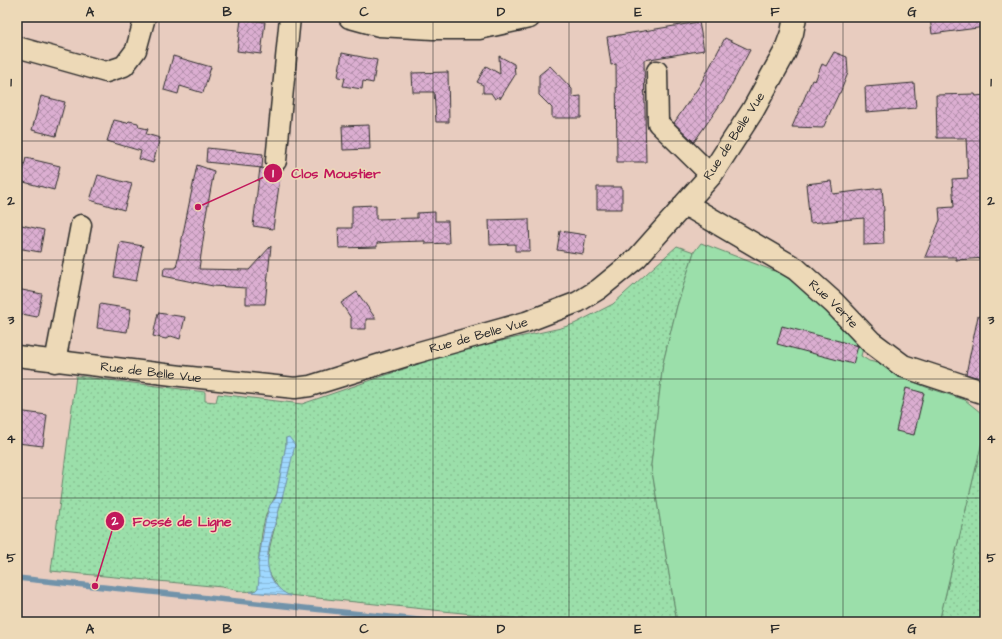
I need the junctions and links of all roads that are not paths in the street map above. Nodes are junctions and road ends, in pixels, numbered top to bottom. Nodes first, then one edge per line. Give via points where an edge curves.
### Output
1 (145, 17) edge
2 (290, 17) edge
3 (350, 17) edge
4 (529, 17) edge
5 (796, 17) edge
6 (17, 47) edge
7 (657, 71) dead end
8 (276, 161) dead end
9 (711, 175) junction
10 (686, 204) junction
11 (81, 225) dead end
12 (17, 356) edge
13 (55, 362) junction
14 (985, 393) edge

1 - 6 street via 136,50 124,66 106,72
2 - 8 street
3 - 4 street via 379,25 479,28
5 - 9 street, Rue de Belle Vue via 785,52 753,110
7 - 9 street via 658,123
9 - 10 street, Rue de Belle Vue
10 - 13 street, Rue de Belle Vue via 637,258 599,289 578,302 526,322 416,353 324,383 295,388
10 - 14 street, Rue Verte via 796,269 834,303 870,342 903,366
11 - 13 street
12 - 13 street, Rue de Belle Vue

